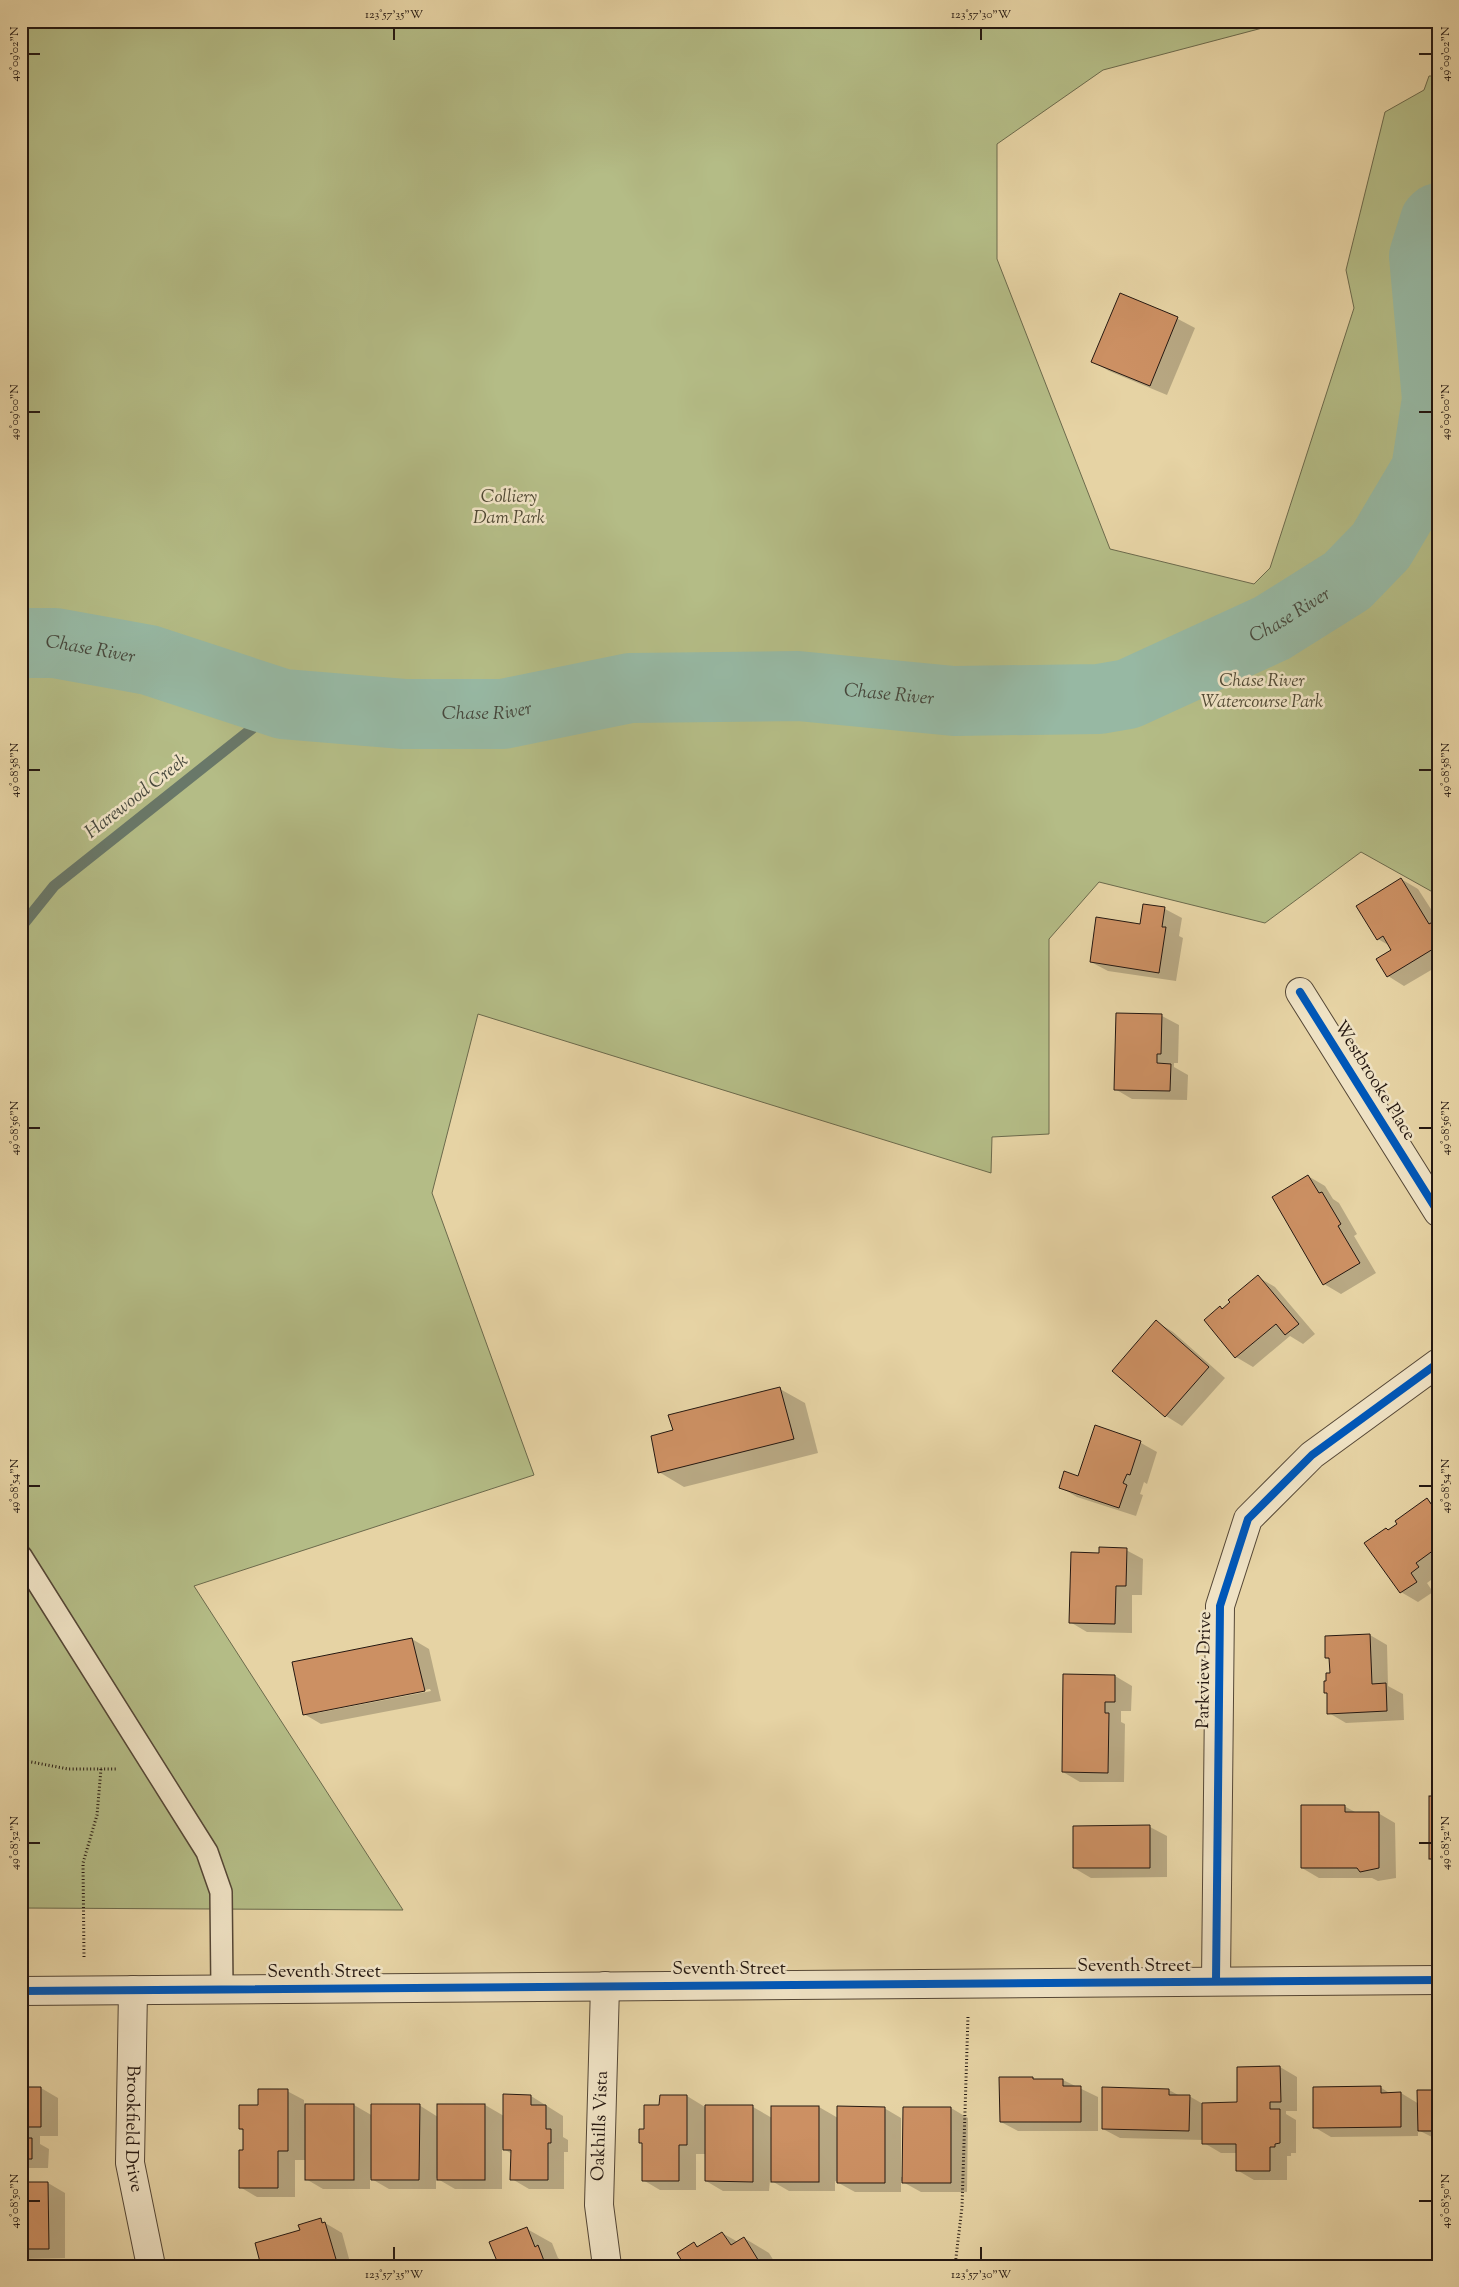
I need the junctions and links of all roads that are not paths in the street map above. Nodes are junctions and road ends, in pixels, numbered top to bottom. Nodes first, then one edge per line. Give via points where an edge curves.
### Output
1 (1300, 992) dead end
2 (1438, 1212) edge
3 (1438, 1363) edge
4 (21, 1556) edge
5 (1438, 1980) edge
6 (1216, 1981) junction
7 (605, 1986) junction
8 (222, 1989) junction
9 (134, 1990) junction
10 (21, 1991) edge
11 (151, 2266) edge
12 (607, 2266) edge

1 - 2 street, Westbrooke Place
3 - 6 street, Parkview Drive via 1312,1455 1248,1519 1220,1606
4 - 8 lane via 207,1852 221,1892
5 - 6 street, Seventh Street
6 - 7 street, Seventh Street
7 - 8 street, Seventh Street
7 - 12 street, Oakhills Vista via 599,2205
8 - 9 street, Seventh Street
9 - 10 street, Seventh Street
9 - 11 street, Brookfield Drive via 130,2163

